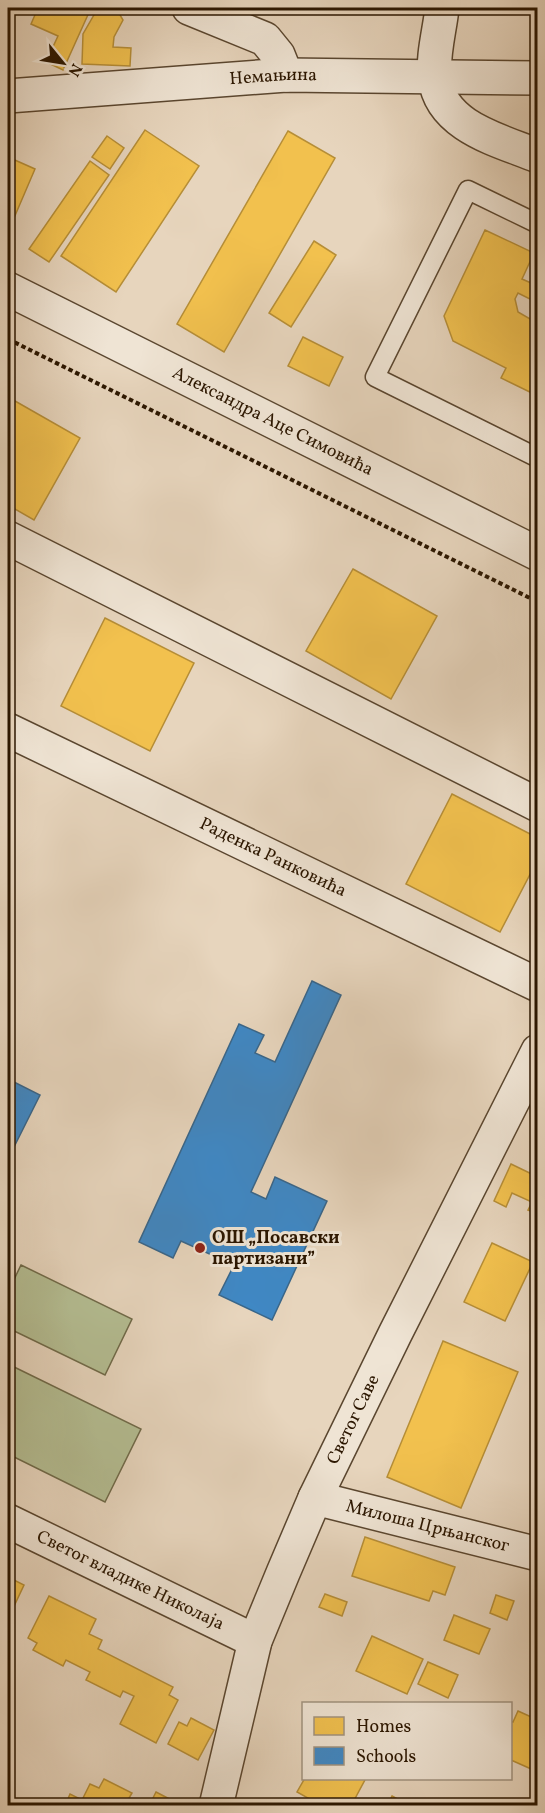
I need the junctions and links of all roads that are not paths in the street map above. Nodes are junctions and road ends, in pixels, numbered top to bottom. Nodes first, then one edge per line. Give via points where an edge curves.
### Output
1 (189, 8) edge
2 (442, 8) edge
3 (286, 75) junction
4 (435, 76) junction
5 (537, 78) edge
6 (8, 96) edge
7 (537, 156) edge
8 (537, 224) edge
9 (8, 289) edge
10 (537, 458) edge
11 (8, 538) edge
12 (537, 554) edge
13 (8, 730) edge
14 (537, 805) edge
15 (537, 985) edge
16 (537, 1051) edge
17 (315, 1498) junction
18 (8, 1521) edge
19 (537, 1554) edge
20 (255, 1641) junction
21 (216, 1806) edge

1 - 3 street via 265,39 278,55
2 - 4 street
3 - 4 street, Немањина
3 - 6 street, Немањина
4 - 5 street, Немањина
4 - 7 street via 445,104 456,118
8 - 10 lane via 468,190 375,377
9 - 12 street, Александра Аце Симовића
11 - 14 street
13 - 15 street, Раденка Ранковића
16 - 17 street, Светог Саве
17 - 19 street, Милоша Црњанског
17 - 20 street, Светог Саве
18 - 20 street, Светог владике Николаја
20 - 21 street, Светог Саве

